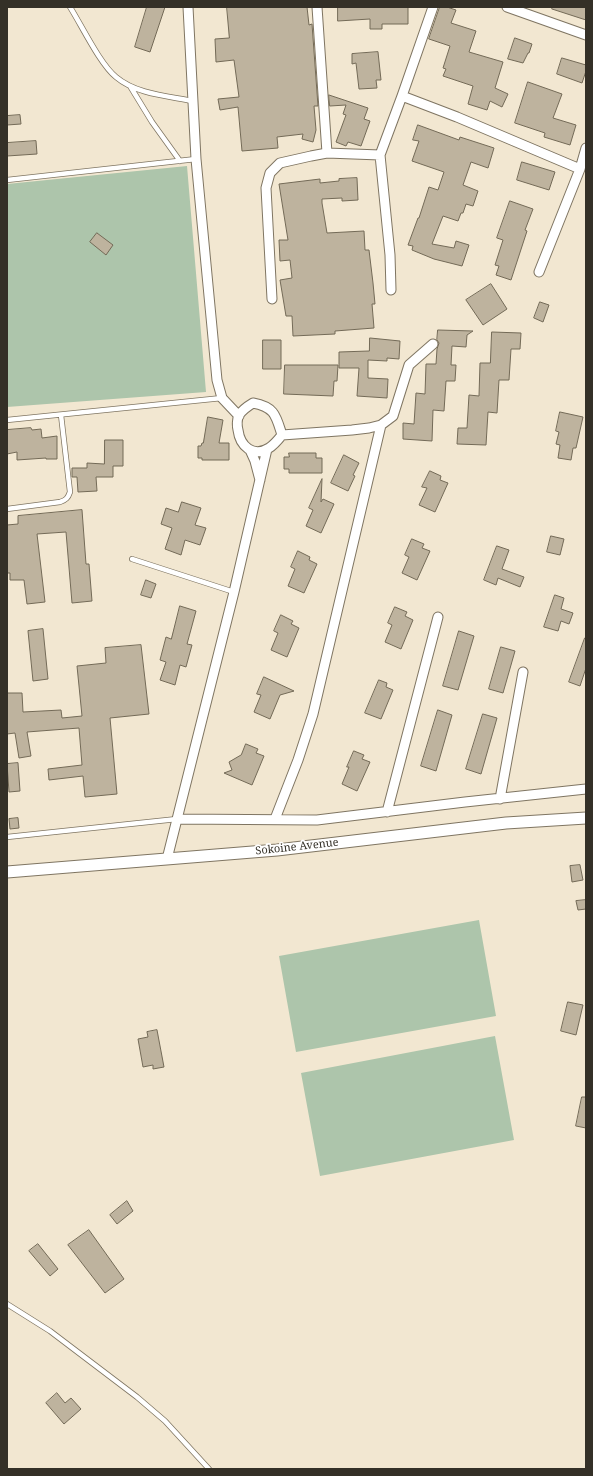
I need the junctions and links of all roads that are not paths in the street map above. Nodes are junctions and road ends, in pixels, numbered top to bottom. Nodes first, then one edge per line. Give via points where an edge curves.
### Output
1 (70, 7) edge
2 (188, 7) edge
3 (317, 7) edge
4 (433, 7) edge
5 (507, 7) edge
6 (586, 35) edge
7 (130, 86) junction
8 (402, 96) junction
9 (192, 101) junction
10 (586, 148) edge
11 (327, 154) junction
12 (380, 155) junction
13 (196, 159) junction
14 (180, 161) junction
15 (580, 169) junction
16 (7, 180) edge
17 (539, 272) dead end
18 (391, 290) dead end
19 (272, 299) dead end
20 (433, 344) dead end
21 (222, 398) junction
22 (61, 415) junction
23 (239, 416) junction
24 (7, 420) edge
25 (381, 425) junction
26 (282, 435) junction
27 (268, 449) junction
28 (250, 450) junction
29 (260, 481) junction
30 (7, 509) edge
31 (132, 558) dead end
32 (234, 592) junction
33 (438, 617) dead end
34 (523, 672) dead end
35 (586, 789) edge
36 (500, 798) junction
37 (387, 812) junction
38 (586, 818) edge
39 (177, 819) junction
40 (275, 820) junction
41 (7, 837) edge
42 (167, 858) junction
43 (7, 872) edge
44 (7, 1304) edge
45 (209, 1469) edge

1 - 7 lane via 105,65 117,78
2 - 9 street
3 - 11 street
4 - 8 street
5 - 6 street
7 - 9 lane
7 - 14 lane
8 - 12 street
8 - 15 street
9 - 13 street
10 - 15 street
11 - 12 street
11 - 19 street via 280,163 270,173 266,188
12 - 18 street
13 - 14 lane
13 - 21 street via 217,380
14 - 16 lane
15 - 17 street
20 - 25 street via 409,365 397,408 393,416
21 - 22 lane
21 - 23 street
22 - 24 lane
22 - 30 lane via 70,492 68,498 60,502
23 - 26 street via 246,407 254,403 263,405 277,417
23 - 28 street via 239,437
25 - 26 street via 352,430
25 - 40 street via 313,714
26 - 27 street
27 - 28 street via 258,452
27 - 29 street
28 - 29 street
29 - 32 street
31 - 32 lane
32 - 39 street
33 - 37 street
34 - 36 street
35 - 36 street
36 - 37 street
37 - 40 street via 317,820
38 - 42 street, Sokoine Avenue via 506,823 277,850
39 - 40 street
39 - 41 lane
39 - 42 street
42 - 43 street, Sokoine Avenue
44 - 45 lane via 50,1331 137,1397 165,1421

